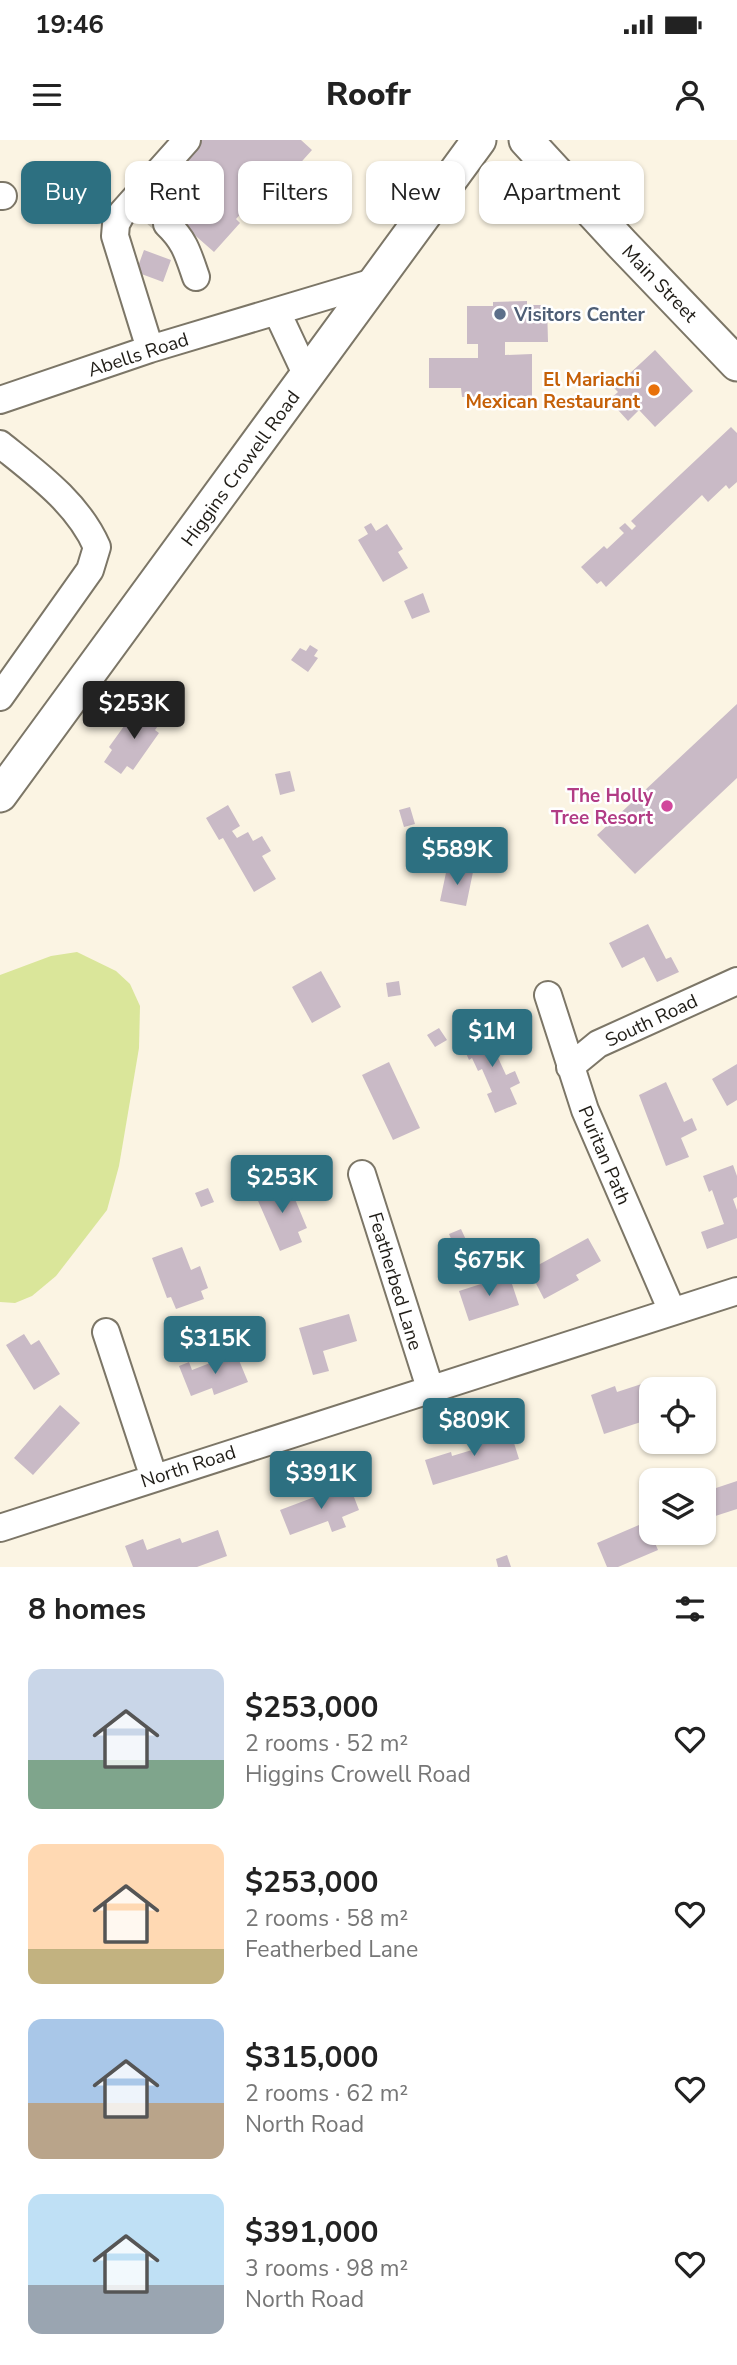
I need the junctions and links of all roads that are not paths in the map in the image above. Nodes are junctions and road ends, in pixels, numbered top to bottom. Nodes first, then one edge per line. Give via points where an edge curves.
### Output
1 (187, 140) edge
2 (479, 140) edge
3 (526, 140) edge
4 (177, 161) edge
5 (125, 212) edge
6 (169, 224) tunnel mouth
7 (196, 277) dead end
8 (377, 281) junction
9 (277, 312) junction
10 (150, 349) junction
11 (737, 363) edge
12 (307, 376) junction
13 (0, 400) edge
14 (0, 444) edge
15 (0, 697) edge
16 (1, 791) edge
17 (737, 981) edge
18 (548, 995) dead end
19 (570, 1067) junction
20 (362, 1174) dead end
21 (737, 1290) edge
22 (672, 1311) junction
23 (106, 1332) dead end
24 (430, 1388) junction
25 (154, 1478) junction
26 (0, 1528) edge

1 - 4 street
2 - 8 main road, Higgins Crowell Road
3 - 11 main road, Main Street
5 - 10 street via 116,224 115,236
6 - 7 street via 187,248
8 - 9 street, Abells Road
8 - 12 main road, Higgins Crowell Road
9 - 10 street, Abells Road
9 - 12 street
10 - 13 street, Abells Road
12 - 16 main road, Higgins Crowell Road
14 - 15 street via 74,510 97,547 90,570
17 - 19 street, South Road via 598,1044
18 - 19 street, Puritan Path
19 - 22 street, Puritan Path
20 - 24 street, Featherbed Lane
21 - 22 street, North Road
22 - 24 street, North Road
23 - 25 street
24 - 25 street, North Road
25 - 26 street, North Road

